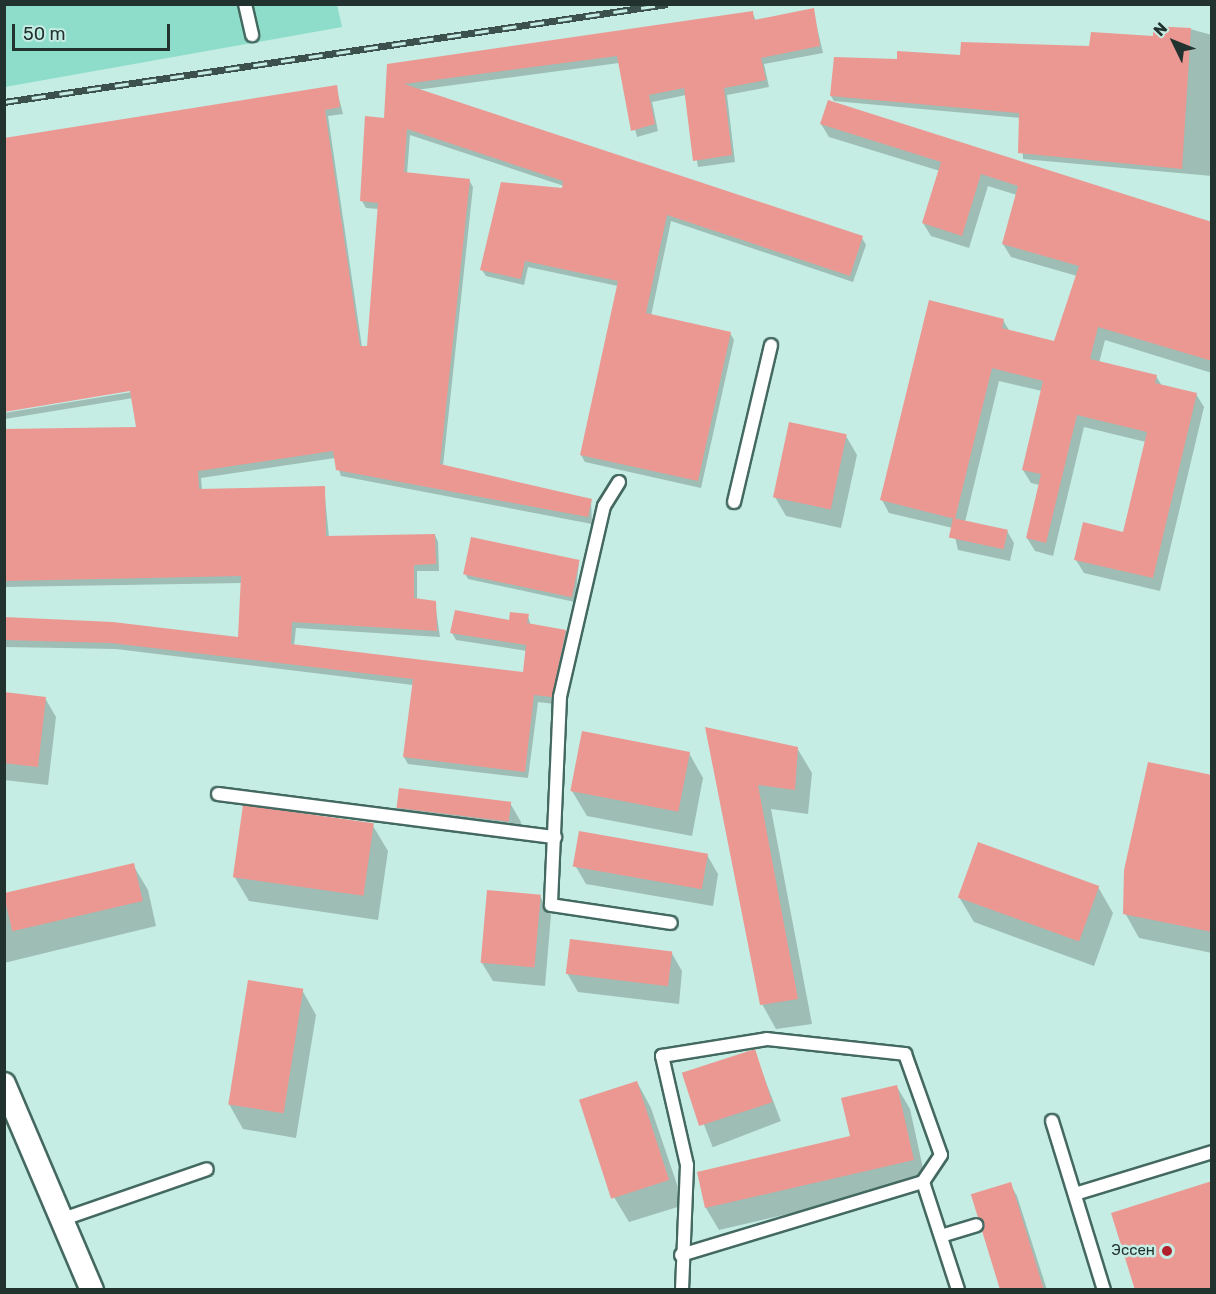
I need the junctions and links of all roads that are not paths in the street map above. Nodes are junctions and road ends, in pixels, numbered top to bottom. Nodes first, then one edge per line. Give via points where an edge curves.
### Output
1 (245, 4) edge
2 (252, 35) dead end
3 (771, 345) dead end
4 (619, 482) dead end
5 (734, 502) dead end
6 (218, 794) dead end
7 (555, 837) junction
8 (671, 923) dead end
9 (4, 1084) edge
10 (1052, 1121) dead end
11 (1212, 1152) edge
12 (207, 1169) dead end
13 (923, 1182) junction
14 (1075, 1194) junction
15 (63, 1219) junction
16 (976, 1225) dead end
17 (941, 1236) junction
18 (681, 1254) junction
19 (92, 1290) edge
20 (681, 1290) edge
21 (958, 1290) edge
22 (1104, 1290) edge

1 - 2 lane
3 - 5 lane
4 - 7 lane via 604,506 560,698
6 - 7 lane
7 - 8 lane via 551,905
9 - 15 street
10 - 14 lane
11 - 14 lane
12 - 15 lane
13 - 17 lane
13 - 18 lane
13 - 18 lane via 941,1155 905,1054 767,1038 662,1056 687,1165
14 - 22 lane
15 - 19 street
16 - 17 lane
17 - 21 lane
18 - 20 lane

